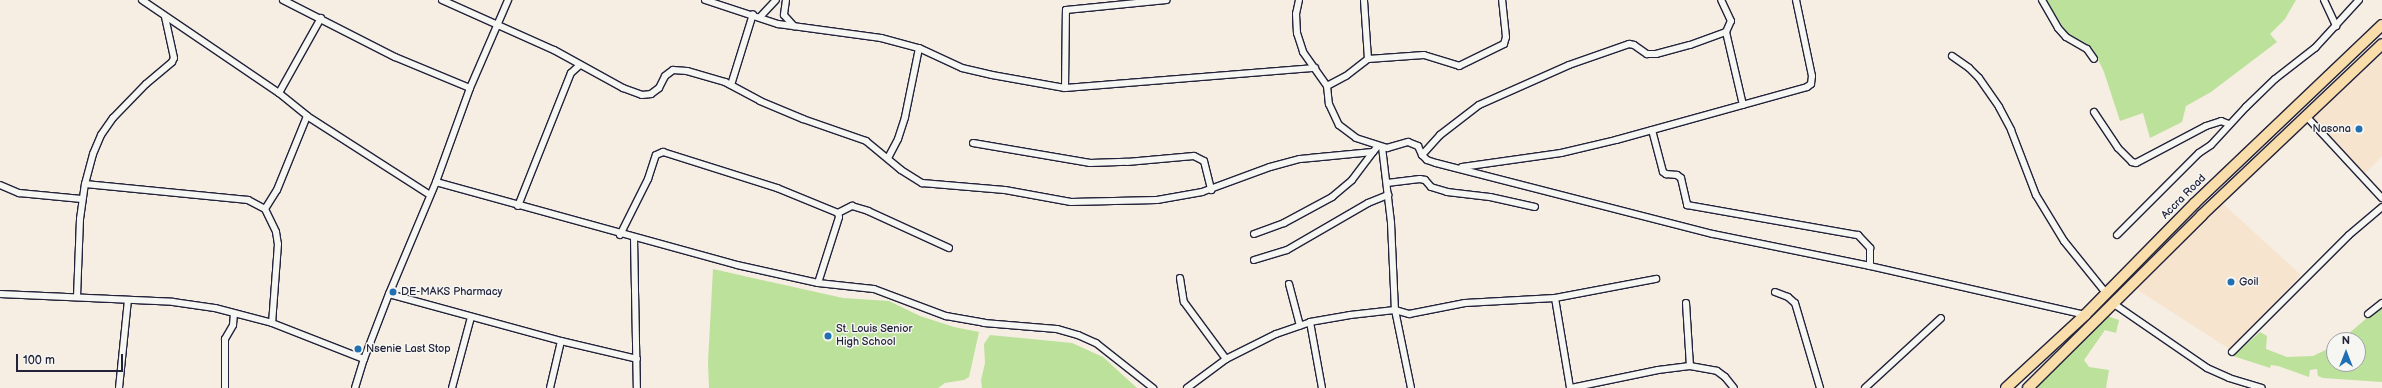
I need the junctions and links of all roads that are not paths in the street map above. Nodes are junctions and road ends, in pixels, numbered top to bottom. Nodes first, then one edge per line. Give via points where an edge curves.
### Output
1 (142, 0) edge
2 (283, 0) edge
3 (442, 0) edge
4 (508, 0) edge
5 (705, 0) edge
6 (776, 0) edge
7 (786, 0) edge
8 (1167, 0) edge
9 (1299, 0) edge
10 (1364, 0) edge
11 (1502, 0) edge
12 (1721, 0) edge
13 (1796, 0) edge
14 (2042, 0) edge
15 (2324, 0) edge
16 (2359, 0) edge
17 (1134, 1) edge
18 (753, 14) junction
19 (165, 17) junction
20 (760, 17) junction
21 (321, 18) junction
22 (2382, 24) edge
23 (498, 25) junction
24 (795, 26) junction
25 (2336, 26) junction
26 (1726, 32) junction
27 (2382, 44) edge
28 (919, 48) junction
29 (1952, 56) dead end
30 (1368, 59) junction
31 (2094, 59) dead end
32 (580, 65) junction
33 (1316, 68) junction
34 (730, 85) junction
35 (1327, 86) junction
36 (470, 88) junction
37 (1066, 88) junction
38 (279, 93) junction
39 (1743, 105) junction
40 (2094, 112) dead end
41 (307, 116) junction
42 (2306, 116) junction
43 (2229, 124) junction
44 (1652, 130) junction
45 (973, 143) dead end
46 (1380, 147) junction
47 (1373, 152) junction
48 (1422, 156) junction
49 (888, 158) junction
50 (1458, 167) junction
51 (436, 182) junction
52 (1387, 183) junction
53 (85, 184) junction
54 (0, 185) edge
55 (1211, 190) junction
56 (1388, 194) junction
57 (430, 195) junction
58 (2382, 198) edge
59 (82, 199) junction
60 (518, 206) junction
61 (2382, 207) edge
62 (1535, 208) dead end
63 (265, 209) junction
64 (838, 213) junction
65 (620, 234) junction
66 (1254, 234) dead end
67 (2117, 235) dead end
68 (634, 238) junction
69 (949, 248) dead end
70 (1254, 260) dead end
71 (1870, 266) junction
72 (1180, 278) dead end
73 (1656, 279) dead end
74 (818, 283) junction
75 (1288, 284) dead end
76 (1775, 292) dead end
77 (2106, 293) junction
78 (0, 294) edge
79 (389, 294) junction
80 (77, 297) junction
81 (1554, 298) junction
82 (128, 300) junction
83 (1686, 303) dead end
84 (2382, 303) edge
85 (2114, 304) junction
86 (1395, 310) junction
87 (234, 314) junction
88 (2368, 314) dead end
89 (2085, 315) junction
90 (471, 318) junction
91 (1941, 318) dead end
92 (1310, 322) junction
93 (272, 323) junction
94 (1300, 326) junction
95 (561, 341) junction
96 (2232, 352) dead end
97 (364, 358) junction
98 (637, 359) junction
99 (1226, 359) junction
100 (1690, 366) junction
101 (119, 388) edge
102 (224, 388) edge
103 (355, 388) edge
104 (452, 388) edge
105 (550, 388) edge
106 (637, 388) edge
107 (1153, 388) edge
108 (1187, 388) edge
109 (1322, 388) edge
110 (1411, 388) edge
111 (1571, 388) edge
112 (1734, 388) edge
113 (1820, 388) edge
114 (1865, 388) edge
115 (2006, 388) edge
116 (2028, 388) edge
117 (2258, 388) edge
118 (2261, 388) edge

1 - 19 street
2 - 21 street
3 - 23 street
4 - 23 street
5 - 18 street
6 - 20 street
7 - 24 street via 784,15
8 - 17 street
9 - 33 street via 1296,14 1297,32 1303,52
10 - 30 street
11 - 30 street via 1506,37 1504,44 1459,66 1424,55
12 - 26 street via 1731,21
13 - 39 street via 1812,76 1811,84
14 - 31 street via 2058,28 2066,37 2087,49
15 - 25 street
16 - 25 street
17 - 37 street via 1066,10
18 - 20 street
18 - 34 street
19 - 38 street
19 - 53 street via 174,58 139,90 106,127 97,143
20 - 24 street
21 - 36 street via 395,57
21 - 38 street
22 - 77 highway, Accra Road via 2242,156
23 - 32 street via 554,50
23 - 36 street
24 - 28 street via 881,38
25 - 43 street via 2315,48 2275,79
26 - 39 street
26 - 48 street via 1656,54 1647,54 1629,44 1569,65 1479,105 1440,135
27 - 42 highway
28 - 37 street via 962,68
28 - 49 street via 905,117
29 - 77 street via 1979,78 1998,107 2036,195 2064,241
30 - 35 street
32 - 34 street via 642,95 651,94 659,88 665,76 673,70 687,71
32 - 60 street via 571,73
33 - 35 street
33 - 37 street
34 - 49 street via 803,119 866,141
35 - 46 street via 1330,104 1339,125 1356,138
36 - 51 street
38 - 41 street
39 - 44 street
40 - 43 street via 2118,148 2136,163 2206,126 2221,121
41 - 57 street
41 - 63 street via 277,190
42 - 58 street
42 - 85 highway via 2202,215
43 - 67 street via 2211,145 2199,153
44 - 50 street via 1561,153
44 - 71 street via 1663,172 1681,178 1687,205 1858,235 1870,248
45 - 55 street via 1090,163 1194,156 1204,161
46 - 47 street
46 - 48 street via 1387,148 1408,142 1418,146
46 - 52 street
47 - 55 street via 1300,159 1270,167
47 - 66 street via 1352,180 1332,198 1298,217
48 - 50 street via 1436,163
49 - 55 street via 922,183 1005,190 1071,202 1157,200
50 - 71 street via 1713,234
51 - 57 street
51 - 60 street
52 - 56 street
52 - 62 street via 1420,179 1431,187 1447,192
53 - 59 street
53 - 63 street via 248,200
54 - 59 street via 19,193
56 - 70 street via 1287,250
56 - 86 street
57 - 79 street
59 - 80 street
60 - 65 street
61 - 96 street via 2349,236
63 - 93 street via 276,232 278,244
64 - 65 street via 770,186 663,152 656,155 648,179
64 - 69 street via 852,206 868,210
64 - 74 street via 839,217
65 - 68 street
68 - 74 street
68 - 98 street
71 - 89 street
72 - 99 street via 1184,302
73 - 81 street
74 - 107 street via 874,290 946,316 1078,335 1096,343
75 - 94 street
76 - 113 street via 1795,302
77 - 89 highway, Accra Road
78 - 80 street
79 - 90 street
79 - 97 street
80 - 82 street
81 - 86 street via 1465,303 1409,314
81 - 111 street
82 - 87 street via 193,304
82 - 101 street
83 - 100 street
84 - 88 street
85 - 116 highway
85 - 117 street via 2207,368
86 - 92 street via 1350,314
86 - 110 street
87 - 93 street
87 - 102 street via 225,339
89 - 115 highway, Accra Road
90 - 95 street
90 - 104 street
91 - 114 street
92 - 94 street
92 - 109 street
93 - 97 street
94 - 99 street via 1276,334
95 - 98 street
95 - 105 street
97 - 103 street
98 - 106 street
99 - 108 street
100 - 111 street
100 - 112 street via 1717,372
117 - 118 street

